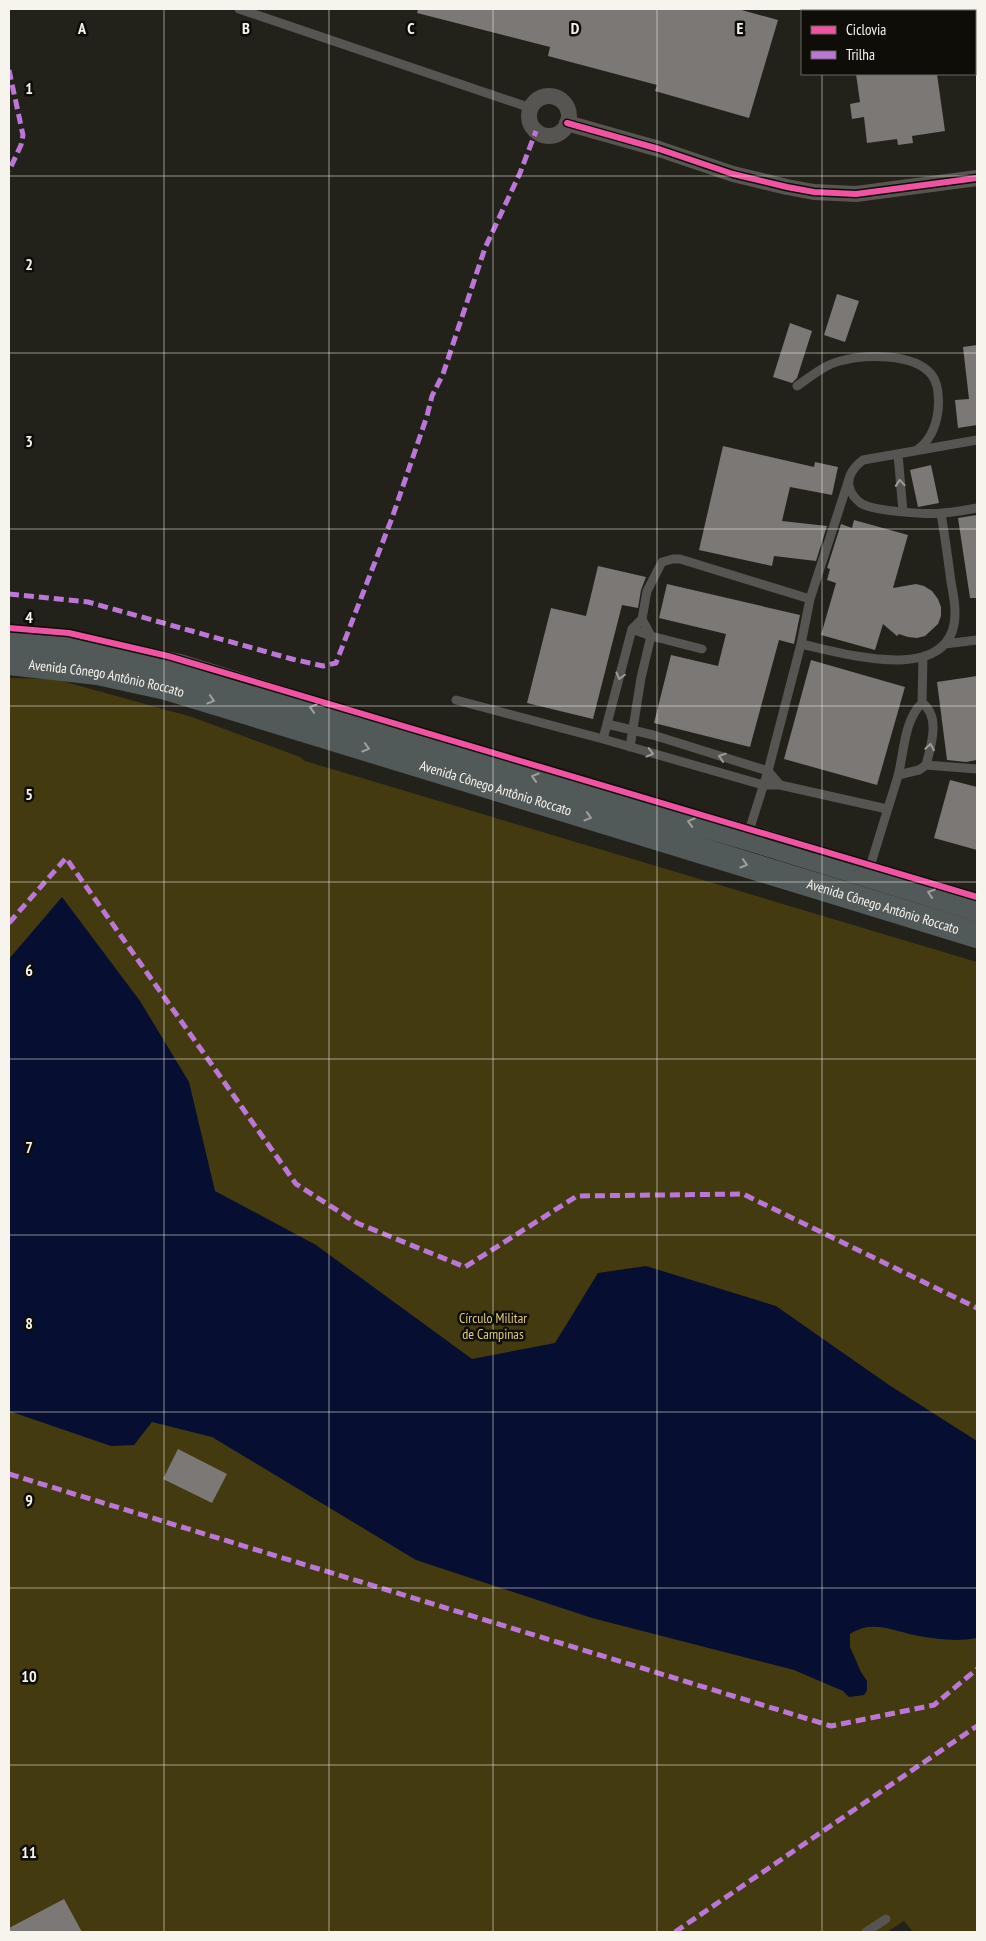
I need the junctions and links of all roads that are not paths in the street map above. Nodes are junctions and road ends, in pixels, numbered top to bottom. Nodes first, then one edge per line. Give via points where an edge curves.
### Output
1 (239, 9) edge
2 (531, 108) junction
3 (567, 124) junction
4 (977, 178) edge
5 (797, 386) dead end
6 (977, 440) edge
7 (915, 452) junction
8 (898, 454) junction
9 (849, 479) junction
10 (977, 508) edge
11 (903, 512) junction
12 (941, 514) junction
13 (810, 599) junction
14 (642, 619) junction
15 (632, 629) junction
16 (651, 636) junction
17 (9, 638) edge
18 (977, 640) edge
19 (801, 644) junction
20 (945, 644) junction
21 (702, 649) dead end
22 (923, 657) junction
23 (9, 662) edge
24 (456, 700) dead end
25 (922, 703) junction
26 (607, 724) junction
27 (632, 729) junction
28 (603, 740) junction
29 (630, 747) junction
30 (926, 765) junction
31 (977, 769) edge
32 (768, 772) junction
33 (898, 775) junction
34 (762, 786) junction
35 (780, 786) junction
36 (887, 809) junction
37 (747, 837) junction
38 (868, 873) junction
39 (977, 908) edge
40 (977, 935) edge
41 (886, 1919) dead end
42 (866, 1932) edge

1 - 2 lane
2 - 3 street via 539,99 557,98 568,111
2 - 3 street via 532,126 543,134 557,134
3 - 4 street via 659,148 733,174 814,192 856,194
5 - 7 lane via 839,361 882,357 904,359 919,365 932,375 939,402 933,431
6 - 7 lane
7 - 8 lane
8 - 9 lane via 863,460 856,465
11 -> 8 lane
9 - 11 lane via 852,494 863,504
9 - 13 lane
10 - 12 lane
11 - 12 lane
12 - 20 lane via 955,611 951,633
13 - 14 lane via 672,559 662,562 656,572 647,591
13 - 19 lane
14 - 15 lane
14 - 16 lane
15 - 16 lane
15 -> 26 lane
16 - 21 lane
16 - 27 lane
37 -> 17 main road, Avenida Cônego Antônio Roccato via 508,769 179,667 107,651
18 - 20 lane
19 - 22 lane via 878,659
19 - 32 lane
20 - 22 lane
22 - 25 lane
23 -> 40 main road, Avenida Cônego Antônio Roccato via 98,672 166,687
24 - 28 lane
30 -> 25 lane via 933,721 931,712
25 - 33 lane via 912,718
26 - 27 lane
26 - 28 lane
27 - 29 lane
32 -> 27 lane
28 - 29 lane
29 -> 34 lane
30 - 31 lane
30 - 33 lane
32 - 34 lane
32 - 35 lane
33 - 36 lane
34 - 35 lane
34 - 37 lane
35 - 36 lane
36 - 38 lane
37 - 38 main road, Avenida Cônego Antônio Roccato
39 -> 38 main road, Avenida Cônego Antônio Roccato
41 - 42 lane

